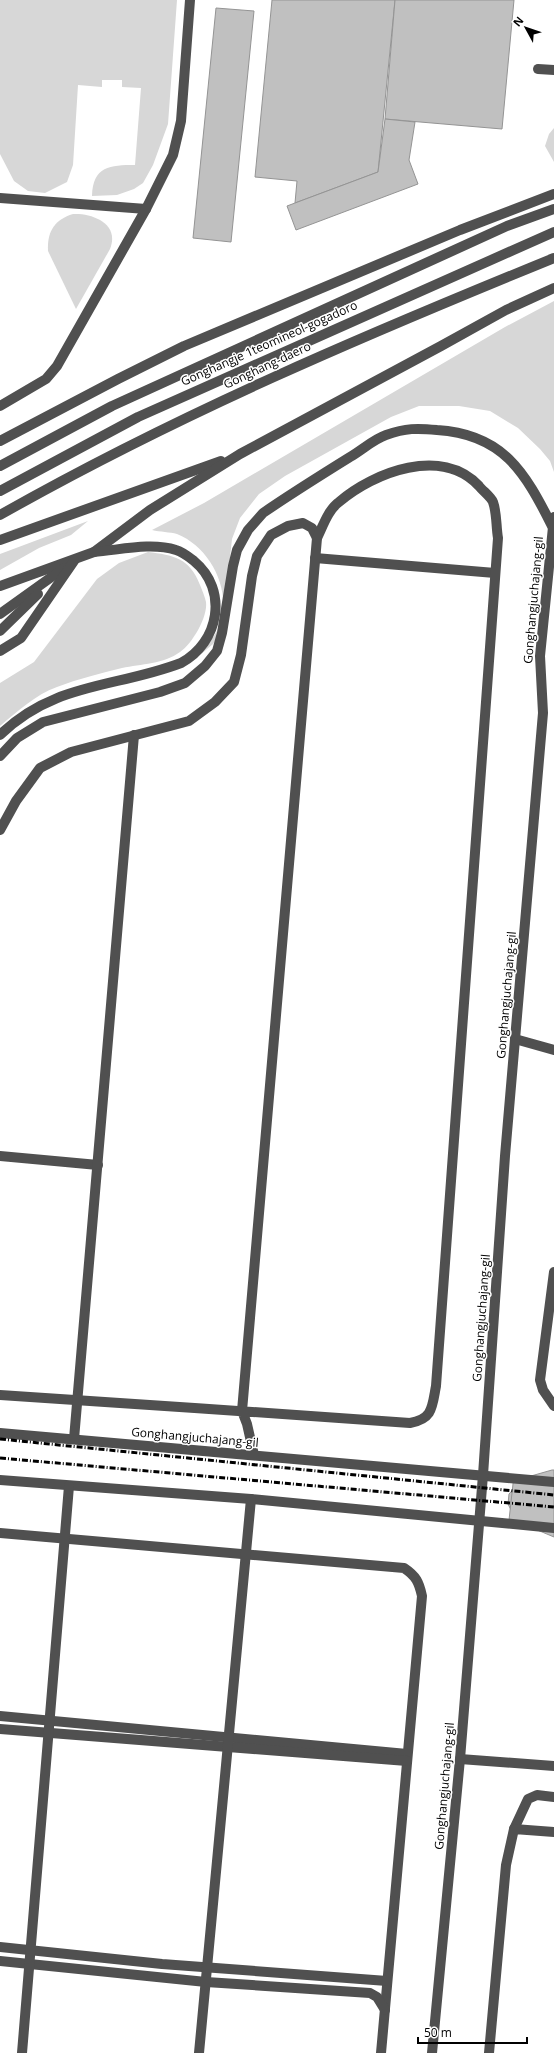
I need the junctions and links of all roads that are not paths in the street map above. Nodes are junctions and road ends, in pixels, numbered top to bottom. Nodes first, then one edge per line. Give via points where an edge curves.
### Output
1 (190, 0) edge
2 (538, 69) dead end
3 (554, 70) edge
4 (554, 194) edge
5 (0, 198) edge
6 (146, 209) junction
7 (554, 209) edge
8 (554, 232) edge
9 (554, 258) edge
10 (554, 288) edge
11 (0, 406) edge
12 (0, 441) edge
13 (240, 454) junction
14 (0, 466) edge
15 (0, 491) edge
16 (0, 515) edge
17 (553, 522) edge
18 (316, 538) junction
19 (0, 540) edge
20 (94, 552) junction
21 (315, 558) junction
22 (74, 561) junction
23 (495, 573) junction
24 (55, 577) junction
25 (0, 586) edge
26 (0, 614) edge
27 (0, 631) edge
28 (0, 651) edge
29 (0, 735) edge
30 (134, 735) junction
31 (0, 756) edge
32 (0, 830) edge
33 (515, 1040) junction
34 (554, 1050) edge
35 (0, 1156) edge
36 (98, 1165) junction
37 (554, 1272) edge
38 (0, 1395) edge
39 (78, 1400) junction
40 (554, 1406) edge
41 (242, 1411) junction
42 (0, 1433) edge
43 (74, 1440) junction
44 (254, 1455) junction
45 (484, 1475) junction
46 (0, 1480) edge
47 (554, 1482) edge
48 (69, 1486) junction
49 (251, 1499) junction
50 (480, 1521) junction
51 (554, 1528) edge
52 (0, 1533) edge
53 (65, 1538) junction
54 (246, 1554) junction
55 (0, 1716) edge
56 (49, 1721) junction
57 (0, 1729) edge
58 (48, 1733) junction
59 (228, 1742) junction
60 (407, 1758) junction
61 (460, 1759) junction
62 (554, 1766) edge
63 (554, 1797) edge
64 (514, 1829) junction
65 (554, 1832) edge
66 (0, 1947) edge
67 (31, 1950) junction
68 (0, 1961) edge
69 (29, 1964) junction
70 (207, 1968) junction
71 (387, 1981) junction
72 (206, 1982) junction
73 (385, 2010) junction
74 (22, 2053) edge
75 (199, 2053) edge
76 (381, 2053) edge
77 (432, 2053) edge
78 (489, 2053) edge

1 - 6 street via 181,121 173,155
2 - 3 street
4 - 12 street via 460,230 184,346
5 - 6 street
6 - 11 street via 57,366 46,379
7 - 14 street via 499,230 198,366 112,406
8 - 15 street, Gonghangje 1teomineol-gogadoro via 138,417
9 - 16 street, Gonghang-daero via 258,383 70,475
10 - 13 street via 506,310
13 - 19 street
13 - 20 street via 150,510
17 - 31 street via 515,463 478,437 457,431 410,428 385,435 268,509 248,530 232,566 217,651 200,671 185,683 160,692 43,722 17,738
17 - 33 street, Gonghangjuchajang-gil via 540,656 543,712
18 - 21 street
18 - 23 street via 337,503 354,490 394,471 430,466 450,468 473,480 492,501 498,538
18 - 30 street via 312,528 302,523 288,526 271,535 257,556 234,682 215,702 189,721
20 - 22 street
20 - 29 street via 163,547 178,550 190,558 206,575 215,597 214,624 209,637 196,654 181,663 66,694 33,709
21 - 23 street
21 - 41 street
22 - 24 street
22 - 25 street
22 - 28 street via 21,638
23 - 41 street via 433,1403 429,1415 422,1421 410,1423
24 - 26 street
24 - 27 street
30 - 32 street via 71,752 40,768 16,801
30 - 36 street
33 - 34 street
33 - 45 street, Gonghangjuchajang-gil
35 - 36 street
36 - 39 street
37 - 40 street via 540,1380 543,1390
38 - 39 street
39 - 41 street
39 - 43 street
41 - 44 street
42 - 43 street, Gonghangjuchajang-gil
43 - 44 street, Gonghangjuchajang-gil
44 - 45 street, Gonghangjuchajang-gil
45 - 47 street, Gonghangjuchajang-gil
45 - 50 street, Gonghangjuchajang-gil
46 - 48 street
48 - 49 street
48 - 53 street
49 - 50 street
49 - 54 street
50 - 51 street
50 - 61 street, Gonghangjuchajang-gil
52 - 53 street
53 - 54 street
53 - 56 street
54 - 59 street
54 - 60 street via 404,1568 413,1574 419,1582 422,1596
55 - 56 street
56 - 58 street
56 - 59 street
57 - 58 street
58 - 59 street
58 - 67 street
59 - 60 street
59 - 70 street
60 - 71 street
61 - 62 street
61 - 77 street, Gonghangjuchajang-gil
63 - 64 street via 537,1796 528,1799
64 - 65 street
64 - 78 street via 506,1865
66 - 67 street
67 - 69 street
67 - 70 street
68 - 69 street
69 - 72 street
69 - 74 street
70 - 71 street
70 - 72 street
71 - 73 street
72 - 73 street via 370,1993 377,1997
72 - 75 street
73 - 76 street

